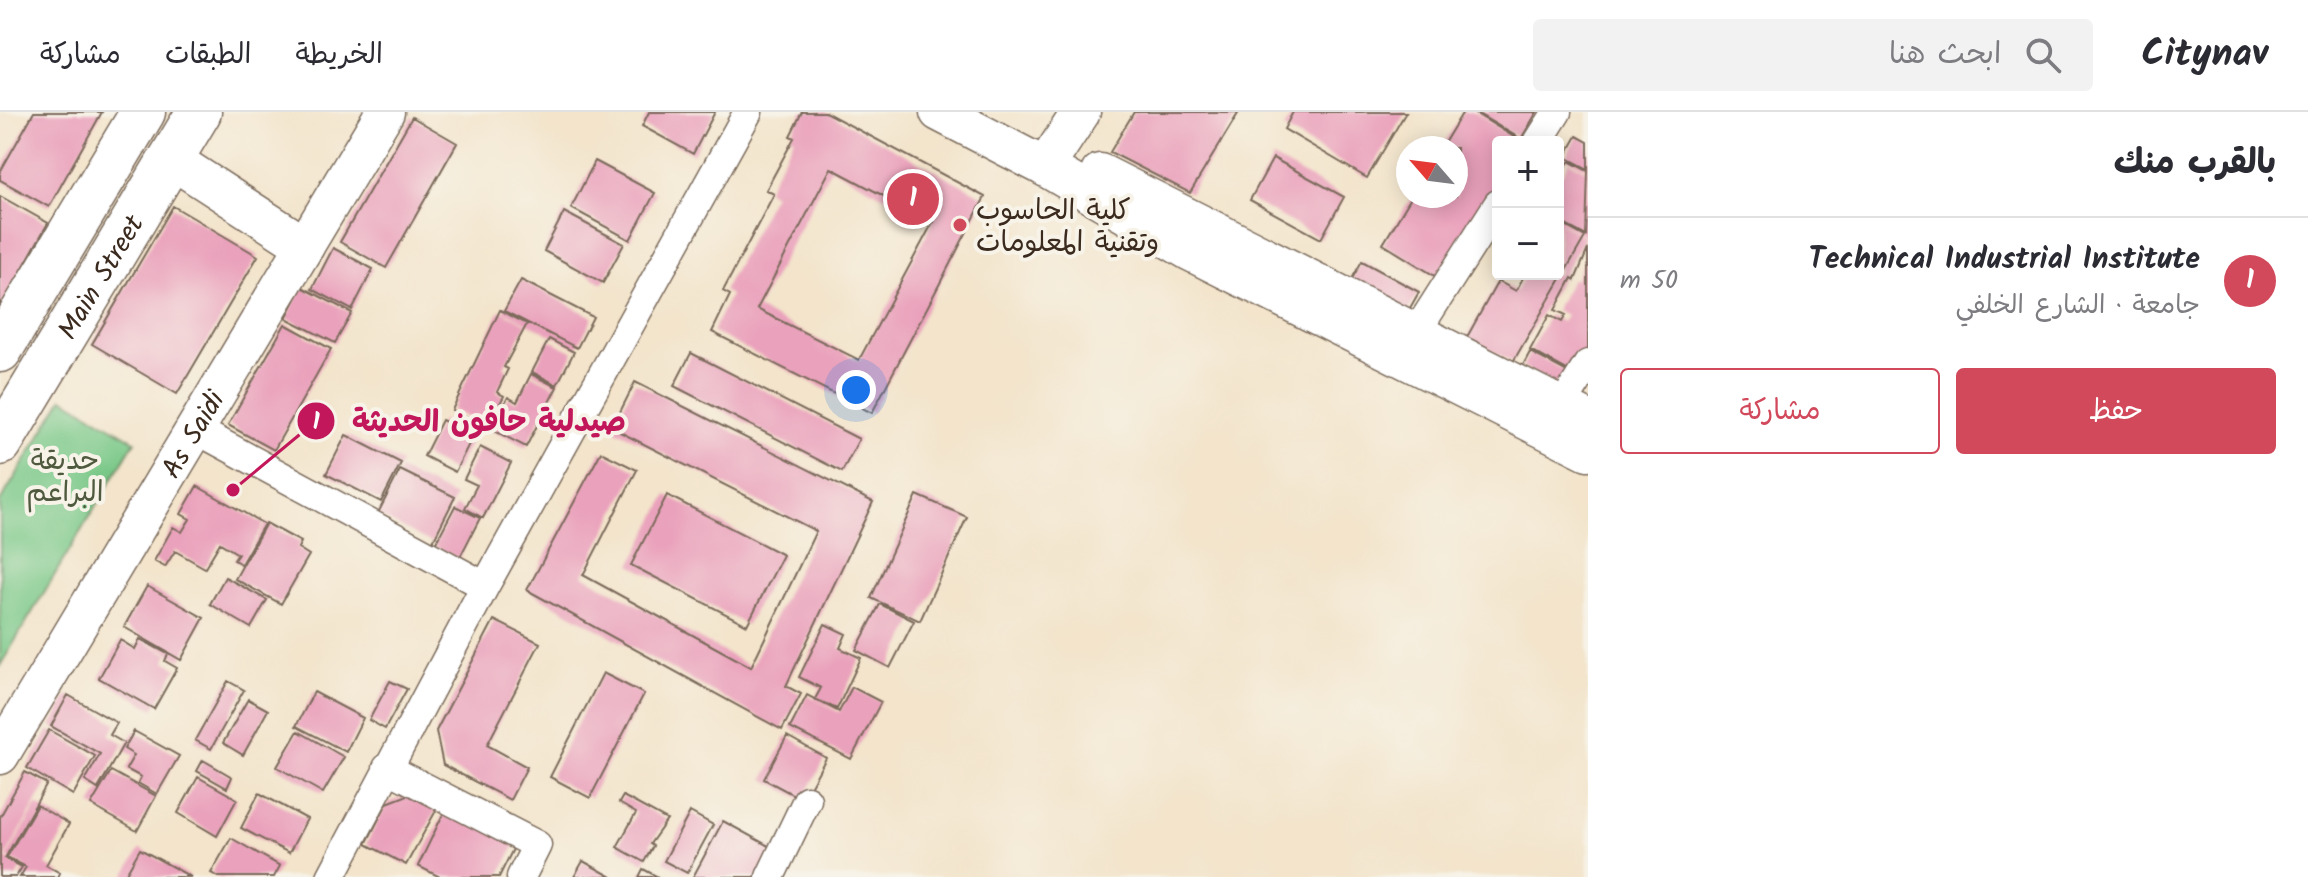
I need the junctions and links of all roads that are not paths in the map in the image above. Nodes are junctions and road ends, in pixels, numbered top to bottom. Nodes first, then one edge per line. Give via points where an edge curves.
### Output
1 (143, 112) edge
2 (199, 112) edge
3 (385, 112) edge
4 (748, 112) edge
5 (939, 112) edge
6 (1081, 112) edge
7 (1557, 112) edge
8 (1542, 136) edge
9 (171, 159) junction
10 (1045, 167) junction
11 (1496, 208) edge
12 (305, 246) junction
13 (1410, 346) junction
14 (0, 350) edge
15 (1588, 364) edge
16 (1575, 413) edge
17 (195, 429) junction
18 (0, 443) edge
19 (1588, 451) edge
20 (485, 586) junction
21 (0, 755) edge
22 (387, 768) junction
23 (807, 800) dead end
24 (331, 877) edge
25 (521, 877) edge
26 (770, 877) edge

1 - 14 main road, Main Street
2 - 9 main road, Main Street
3 - 12 street, As Saidi
4 - 20 street
5 - 10 street
6 - 10 street
7 - 8 street
9 - 12 street
9 - 18 main road, Main Street
10 - 13 street
11 - 13 street
12 - 17 street, As Saidi
13 - 16 street
13 - 19 street
15 - 16 street
17 - 20 street
17 - 21 street, As Saidi
20 - 22 street
22 - 24 street
22 - 25 street via 537,845
23 - 26 street

